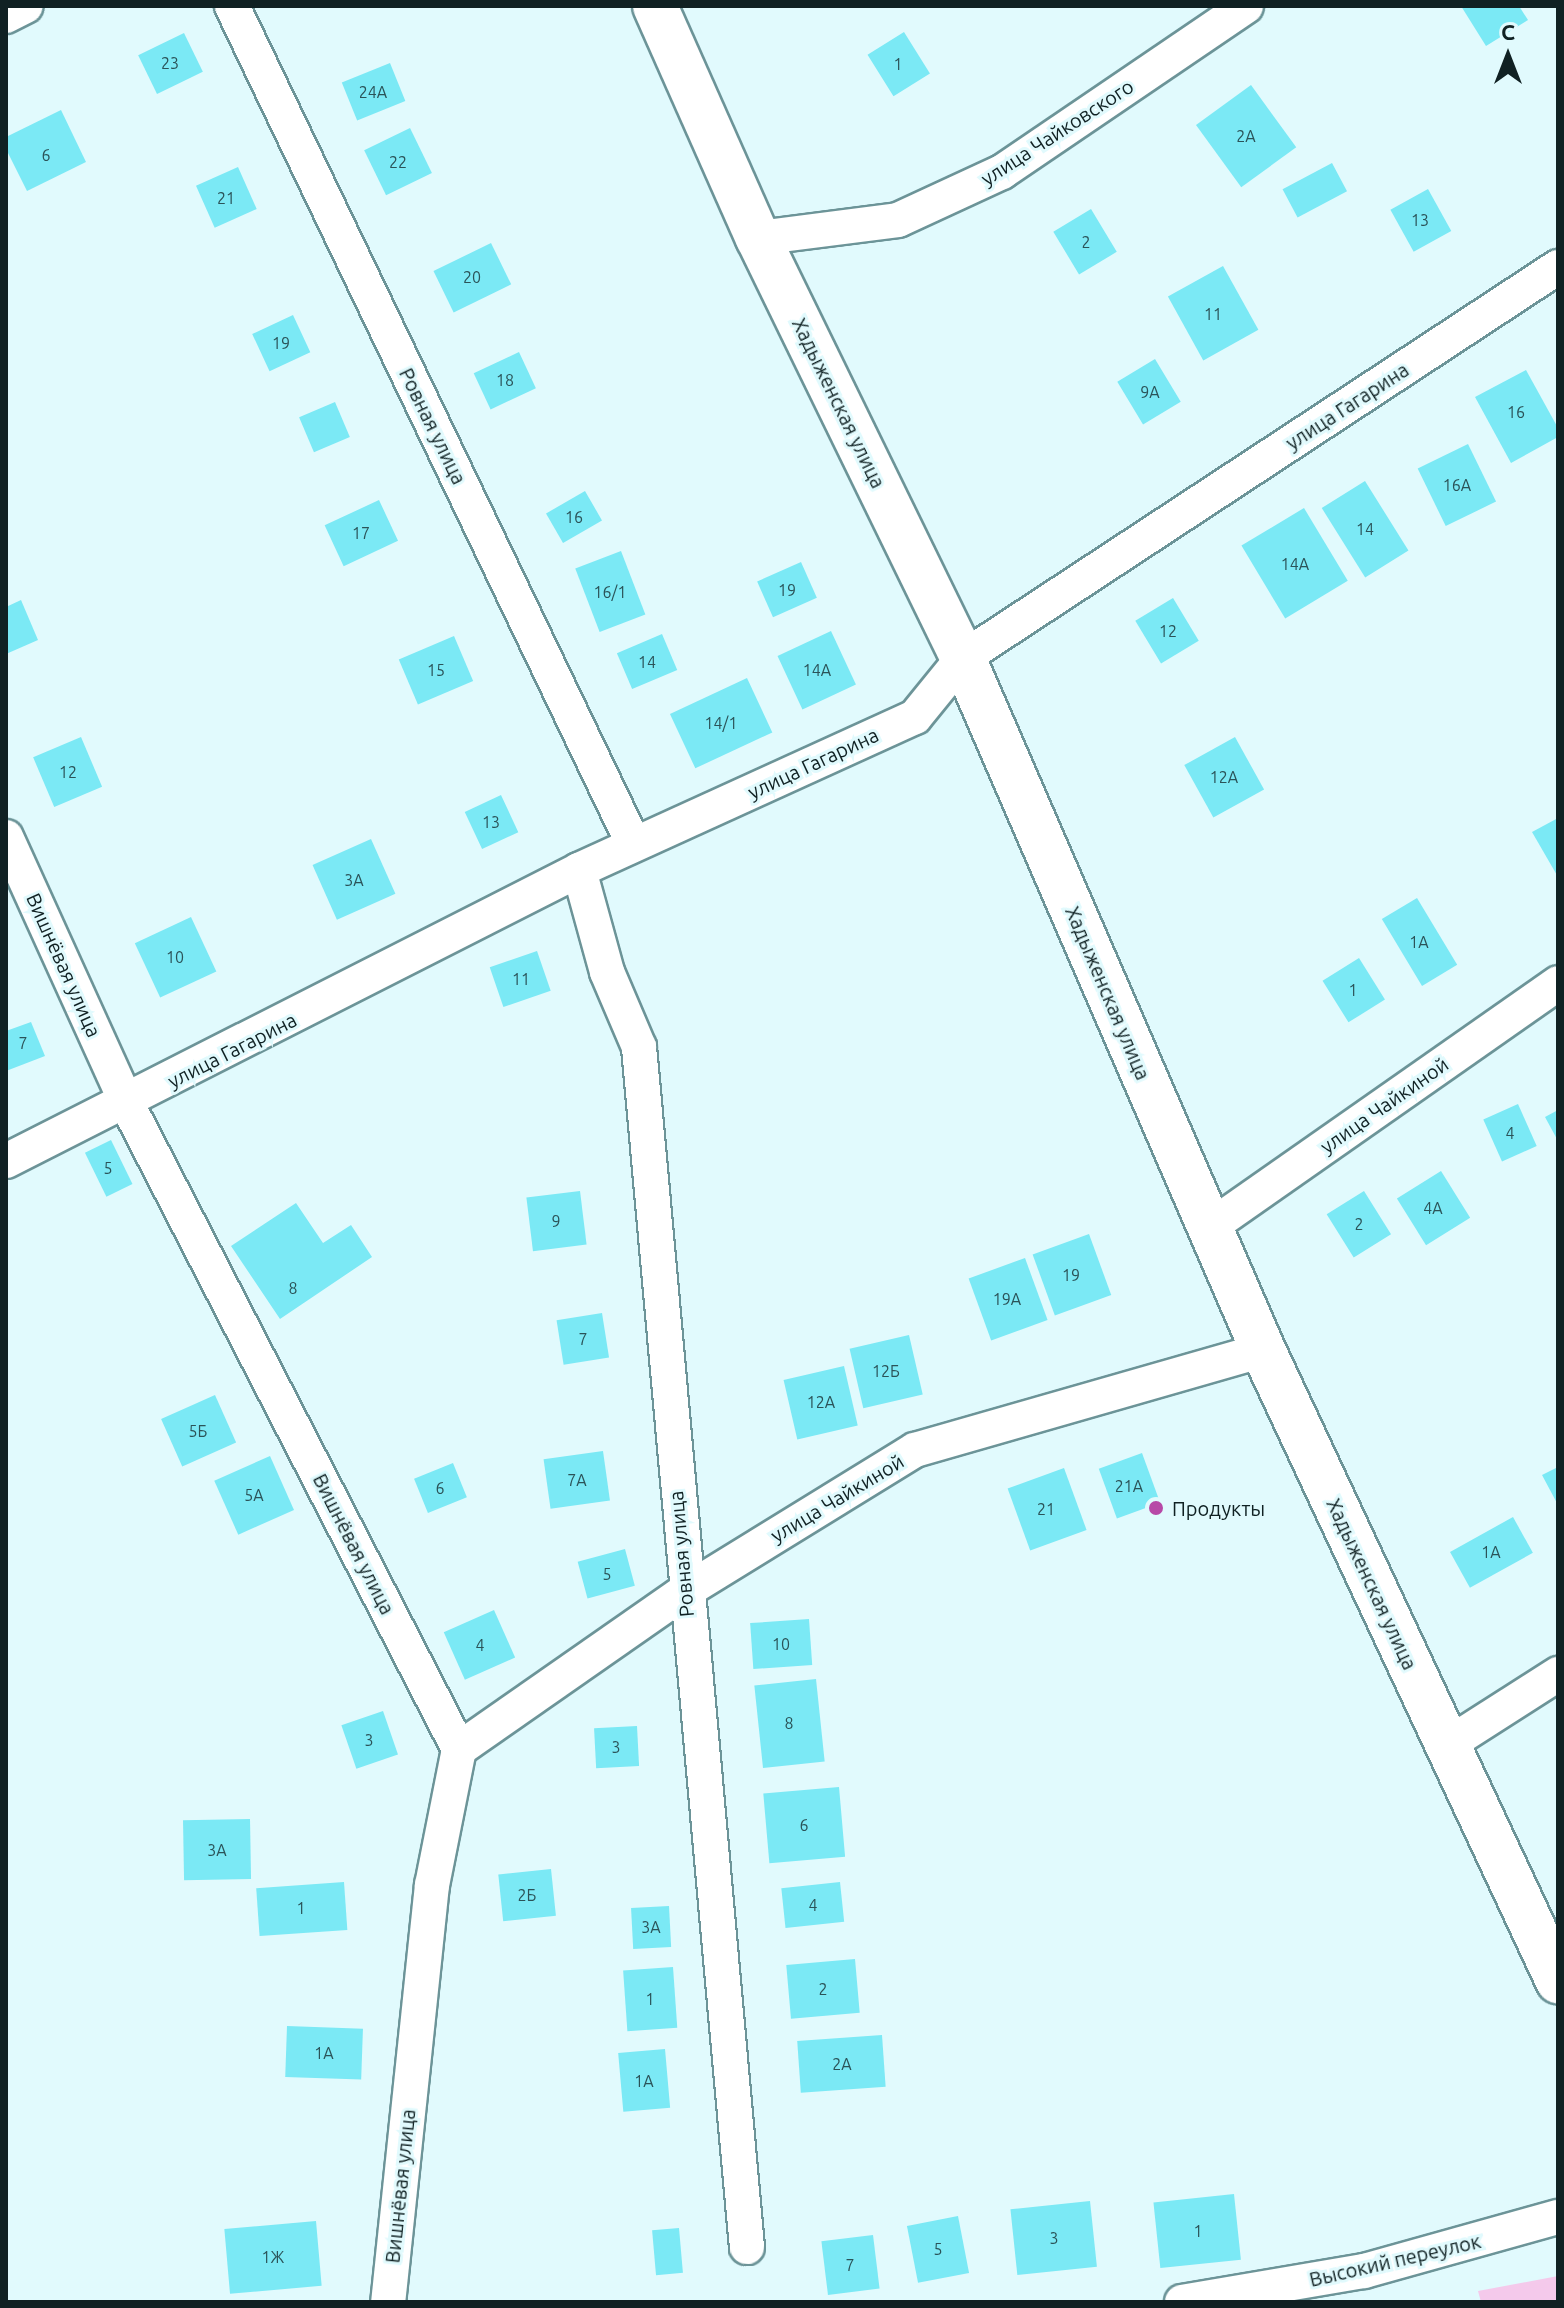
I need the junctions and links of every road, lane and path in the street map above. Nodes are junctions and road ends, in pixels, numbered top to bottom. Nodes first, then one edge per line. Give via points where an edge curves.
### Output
1 (26, 6) edge
2 (232, 6) edge
3 (655, 6) edge
4 (1246, 6) edge
5 (6, 16) edge
6 (758, 238) junction
7 (1558, 267) edge
8 (963, 658) junction
9 (6, 837) edge
10 (634, 845) junction
11 (579, 870) junction
12 (1558, 983) edge
13 (127, 1104) junction
14 (6, 1161) edge
15 (1210, 1227) junction
16 (1263, 1350) junction
17 (684, 1592) junction
18 (1558, 1674) edge
19 (1447, 1745) junction
20 (459, 1749) junction
21 (1558, 1981) edge
22 (1558, 2217) edge
23 (747, 2247) dead end
24 (388, 2302) edge
25 (1182, 2302) edge

1 - 5 street
2 - 10 street, Ровная улица
3 - 6 main road, Хадыженская улица
4 - 6 street, улица Чайковского via 1002,172 898,220
6 - 8 main road, Хадыженская улица
7 - 8 street, улица Гагарина
8 - 10 street, улица Гагарина via 915,717
8 - 15 main road, Хадыженская улица
9 - 13 street, Вишнёвая улица
10 - 11 street, улица Гагарина
11 - 13 street, улица Гагарина
11 - 17 street, Ровная улица via 607,972 639,1047
12 - 15 street, улица Чайкиной
13 - 14 street, улица Гагарина
13 - 20 street, Вишнёвая улица
15 - 16 main road, Хадыженская улица
16 - 17 street, улица Чайкиной via 915,1450
16 - 19 main road, Хадыженская улица
17 - 20 street, улица Чайкиной
17 - 23 street, Ровная улица
18 - 19 street
19 - 21 main road, Хадыженская улица
20 - 24 street, Вишнёвая улица via 432,1885
22 - 25 street, Высокий переулок via 1364,2271

